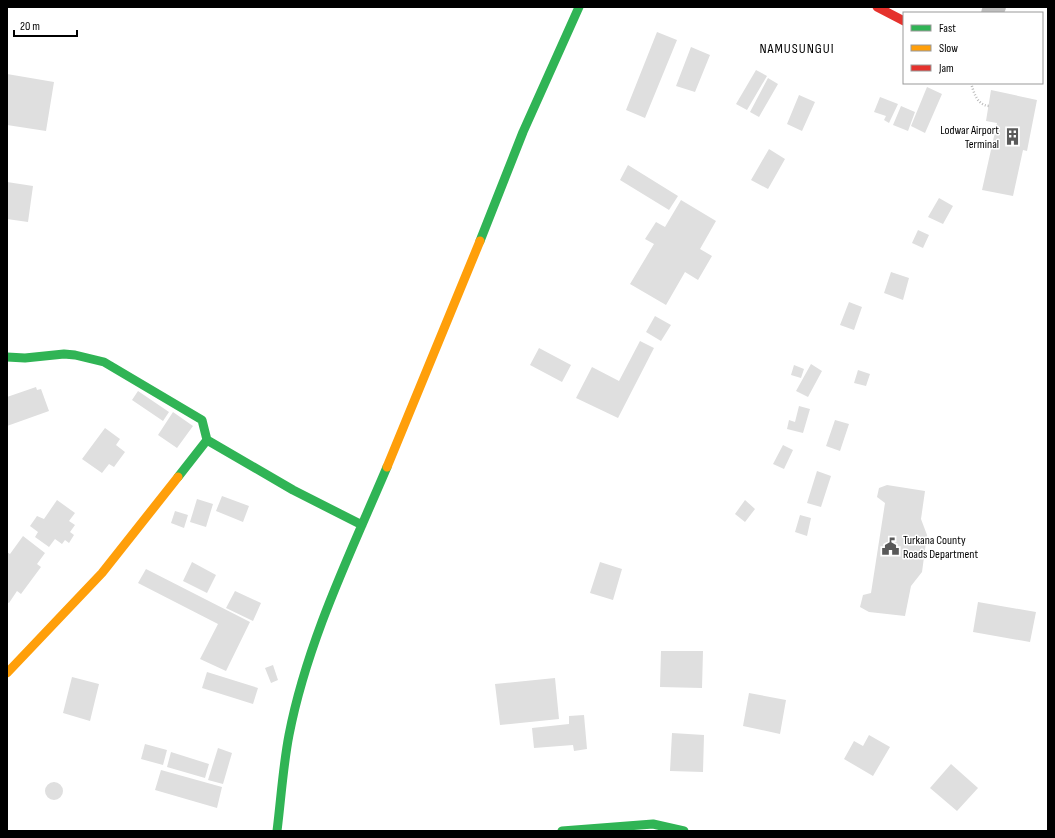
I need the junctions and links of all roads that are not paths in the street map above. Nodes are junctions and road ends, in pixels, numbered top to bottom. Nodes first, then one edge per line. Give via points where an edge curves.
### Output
1 (579, 7) edge
2 (877, 7) edge
3 (903, 20) edge
4 (7, 357) edge
5 (208, 440) junction
6 (362, 525) junction
7 (7, 673) edge
8 (277, 831) edge
9 (562, 831) edge
10 (684, 831) edge

1 - 6 street via 523,132 466,277
2 - 3 street
4 - 5 street via 64,354 104,362 202,420
5 - 6 street via 293,490
5 - 7 street via 102,573
6 - 8 street via 322,620 303,680 289,735
9 - 10 street via 653,824

